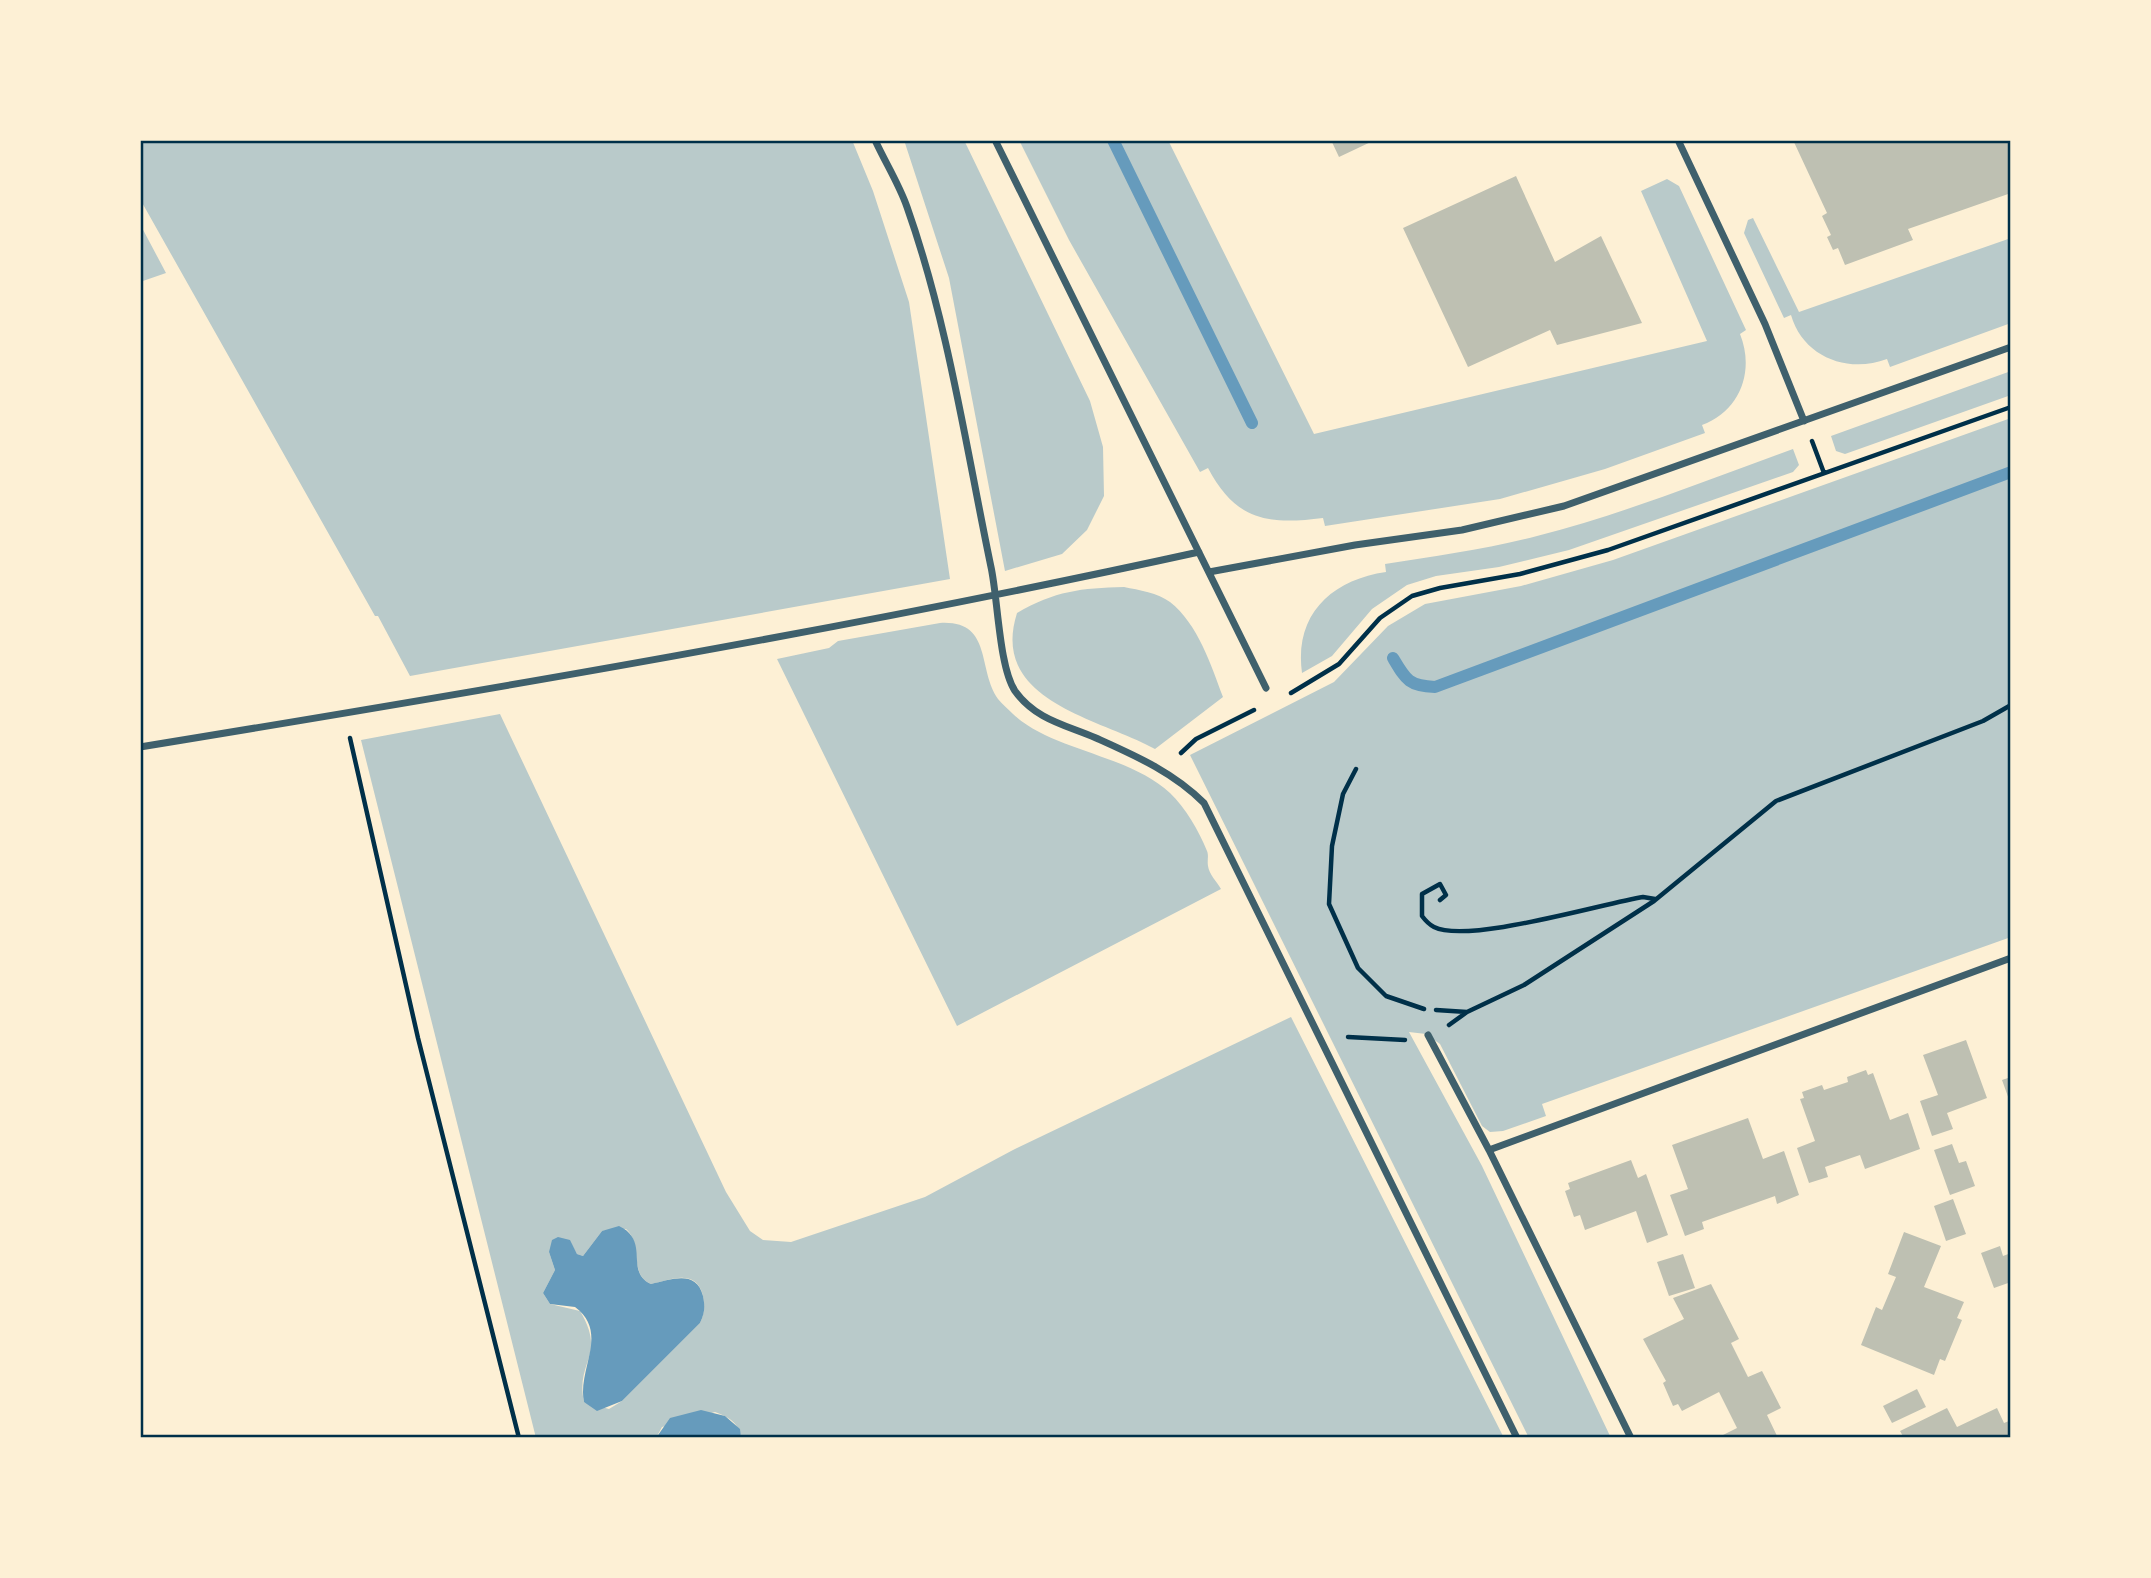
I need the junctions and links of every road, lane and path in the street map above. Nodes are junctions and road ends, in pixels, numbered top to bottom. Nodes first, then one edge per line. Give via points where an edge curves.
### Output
1 (875, 140) edge
2 (995, 140) edge
3 (1678, 140) edge
4 (2011, 347) edge
5 (2011, 407) edge
6 (1804, 421) junction
7 (1824, 473) junction
8 (1199, 552) junction
9 (1209, 572) junction
10 (997, 596) junction
11 (1266, 688) dead end
12 (1279, 698) dead end
13 (2011, 705) edge
14 (1255, 710) dead end
15 (345, 713) junction
16 (140, 747) edge
17 (1356, 769) dead end
18 (1166, 772) junction
19 (1656, 899) junction
20 (1440, 900) dead end
21 (2011, 958) edge
22 (1428, 1035) dead end
23 (1319, 1036) junction
24 (1434, 1044) junction
25 (1489, 1150) junction
26 (519, 1438) edge
27 (1517, 1438) edge
28 (1631, 1438) edge

1 - 10 street via 906,204 932,288
2 - 8 street
3 - 6 street via 1765,324
4 - 6 street
5 - 7 path
6 - 7 path
6 - 9 street via 1611,490 1508,520
7 - 12 path via 1572,561 1412,596 1380,618 1329,671
8 - 9 street
8 - 10 street
9 - 11 street
10 - 15 street
10 - 18 street via 1007,677 1030,707 1060,726
13 - 19 path via 1776,801
14 - 18 path via 1196,738
15 - 16 street
15 - 26 path via 418,1038
17 - 19 path via 1343,794 1332,846 1329,904 1358,968 1386,996 1419,1009 1467,1012 1524,985
18 - 23 street via 1204,803
19 - 20 path via 1643,897 1453,932 1434,927 1422,916 1422,894 1440,884 1446,895
21 - 25 street
22 - 24 street
23 - 24 path
23 - 27 street
24 - 25 street
25 - 28 street

